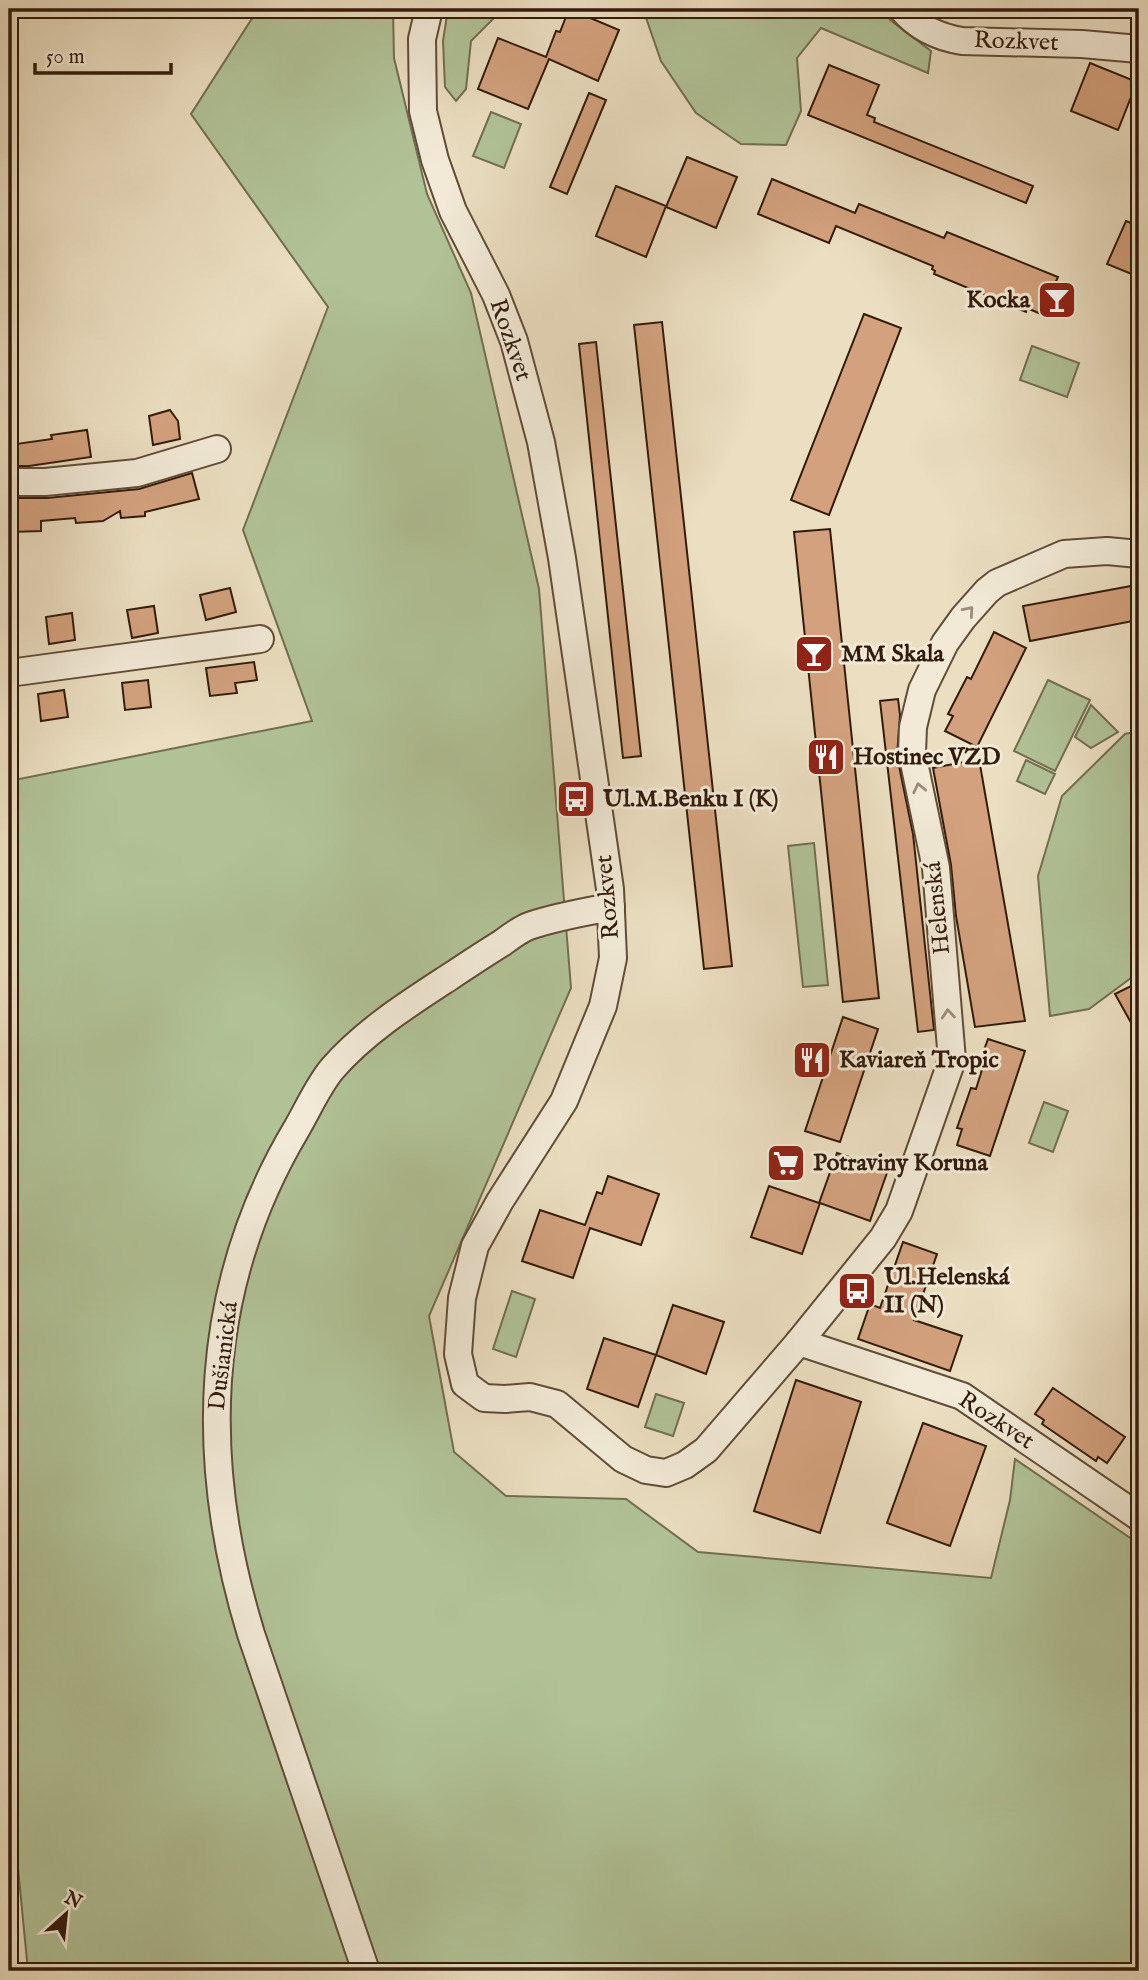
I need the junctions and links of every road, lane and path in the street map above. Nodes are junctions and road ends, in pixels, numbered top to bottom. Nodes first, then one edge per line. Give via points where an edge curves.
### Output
1 (429, 9) edge
2 (902, 9) edge
3 (1139, 48) edge
4 (217, 449) dead end
5 (9, 482) edge
6 (1139, 554) edge
7 (260, 639) dead end
8 (9, 673) edge
9 (611, 907) junction
10 (790, 1351) junction
11 (1139, 1517) edge
12 (366, 1971) edge

1 - 9 street, Rozkvet via 422,39 423,111 453,211 514,341 541,442
2 - 3 street, Rozkvet via 921,27 943,38
4 - 5 street via 137,473
10 -> 6 street, Helenská via 890,1227 952,1060 936,868 912,753 922,690 946,643 986,591 998,583 1064,554
7 - 8 street
9 - 10 street, Rozkvet via 613,958 603,1006 582,1060 564,1101 475,1246 462,1297 458,1354 465,1384 484,1398 530,1397 557,1404 623,1459 666,1473 706,1450
9 - 12 street, Dušianická via 527,927 404,1006 331,1070 274,1166 236,1267 220,1348 216,1424 226,1535 251,1634
10 - 11 street, Rozkvet via 962,1396

